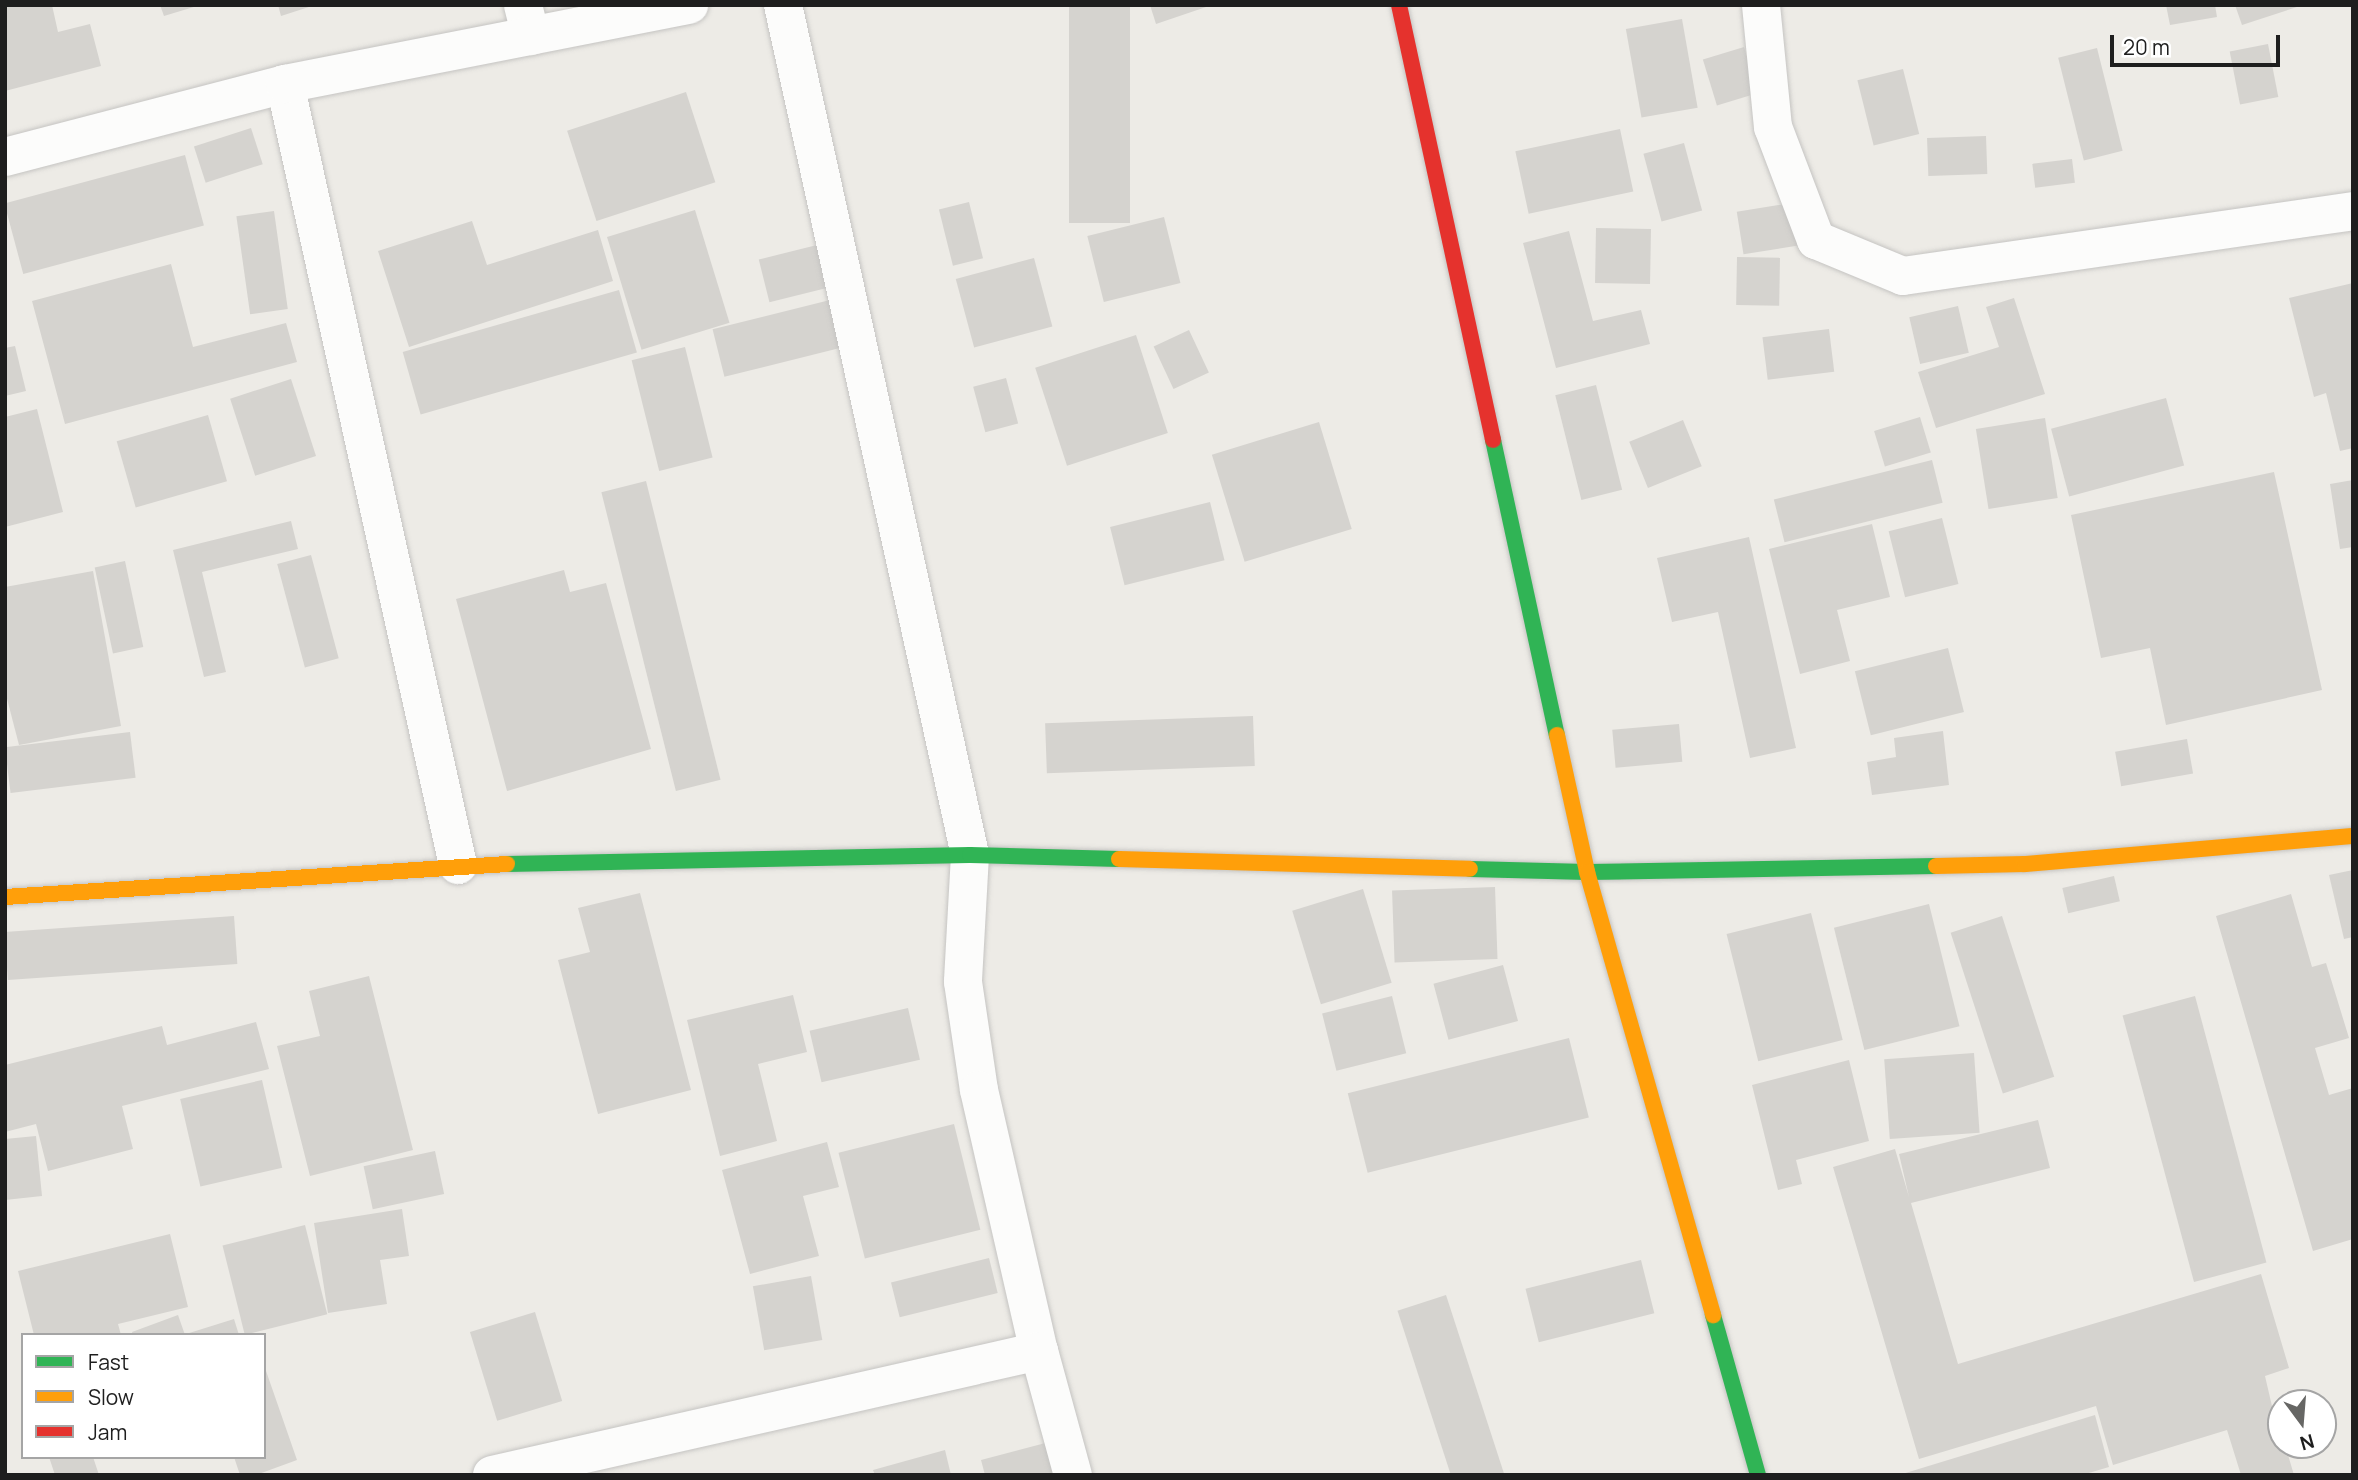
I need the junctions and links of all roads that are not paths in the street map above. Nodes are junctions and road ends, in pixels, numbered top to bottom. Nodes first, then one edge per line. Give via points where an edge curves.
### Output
1 (689, 5) edge
2 (783, 5) edge
3 (1399, 5) edge
4 (1761, 5) edge
5 (527, 21) edge
6 (285, 83) junction
7 (5, 156) edge
8 (2353, 211) edge
9 (2353, 836) edge
10 (970, 855) junction
11 (458, 865) junction
12 (1587, 872) junction
13 (5, 897) edge
14 (1039, 1351) junction
15 (492, 1475) edge
16 (1073, 1475) edge
17 (1758, 1475) edge

1 - 5 street
2 - 10 street
3 - 12 street
4 - 8 street via 1773,127 1816,240 1903,276
5 - 6 street
6 - 7 street
6 - 11 street
9 - 12 street via 2025,864
10 - 11 street
10 - 12 street
10 - 14 street via 963,982 979,1090
11 - 13 street
12 - 17 street
14 - 15 street
14 - 16 street

